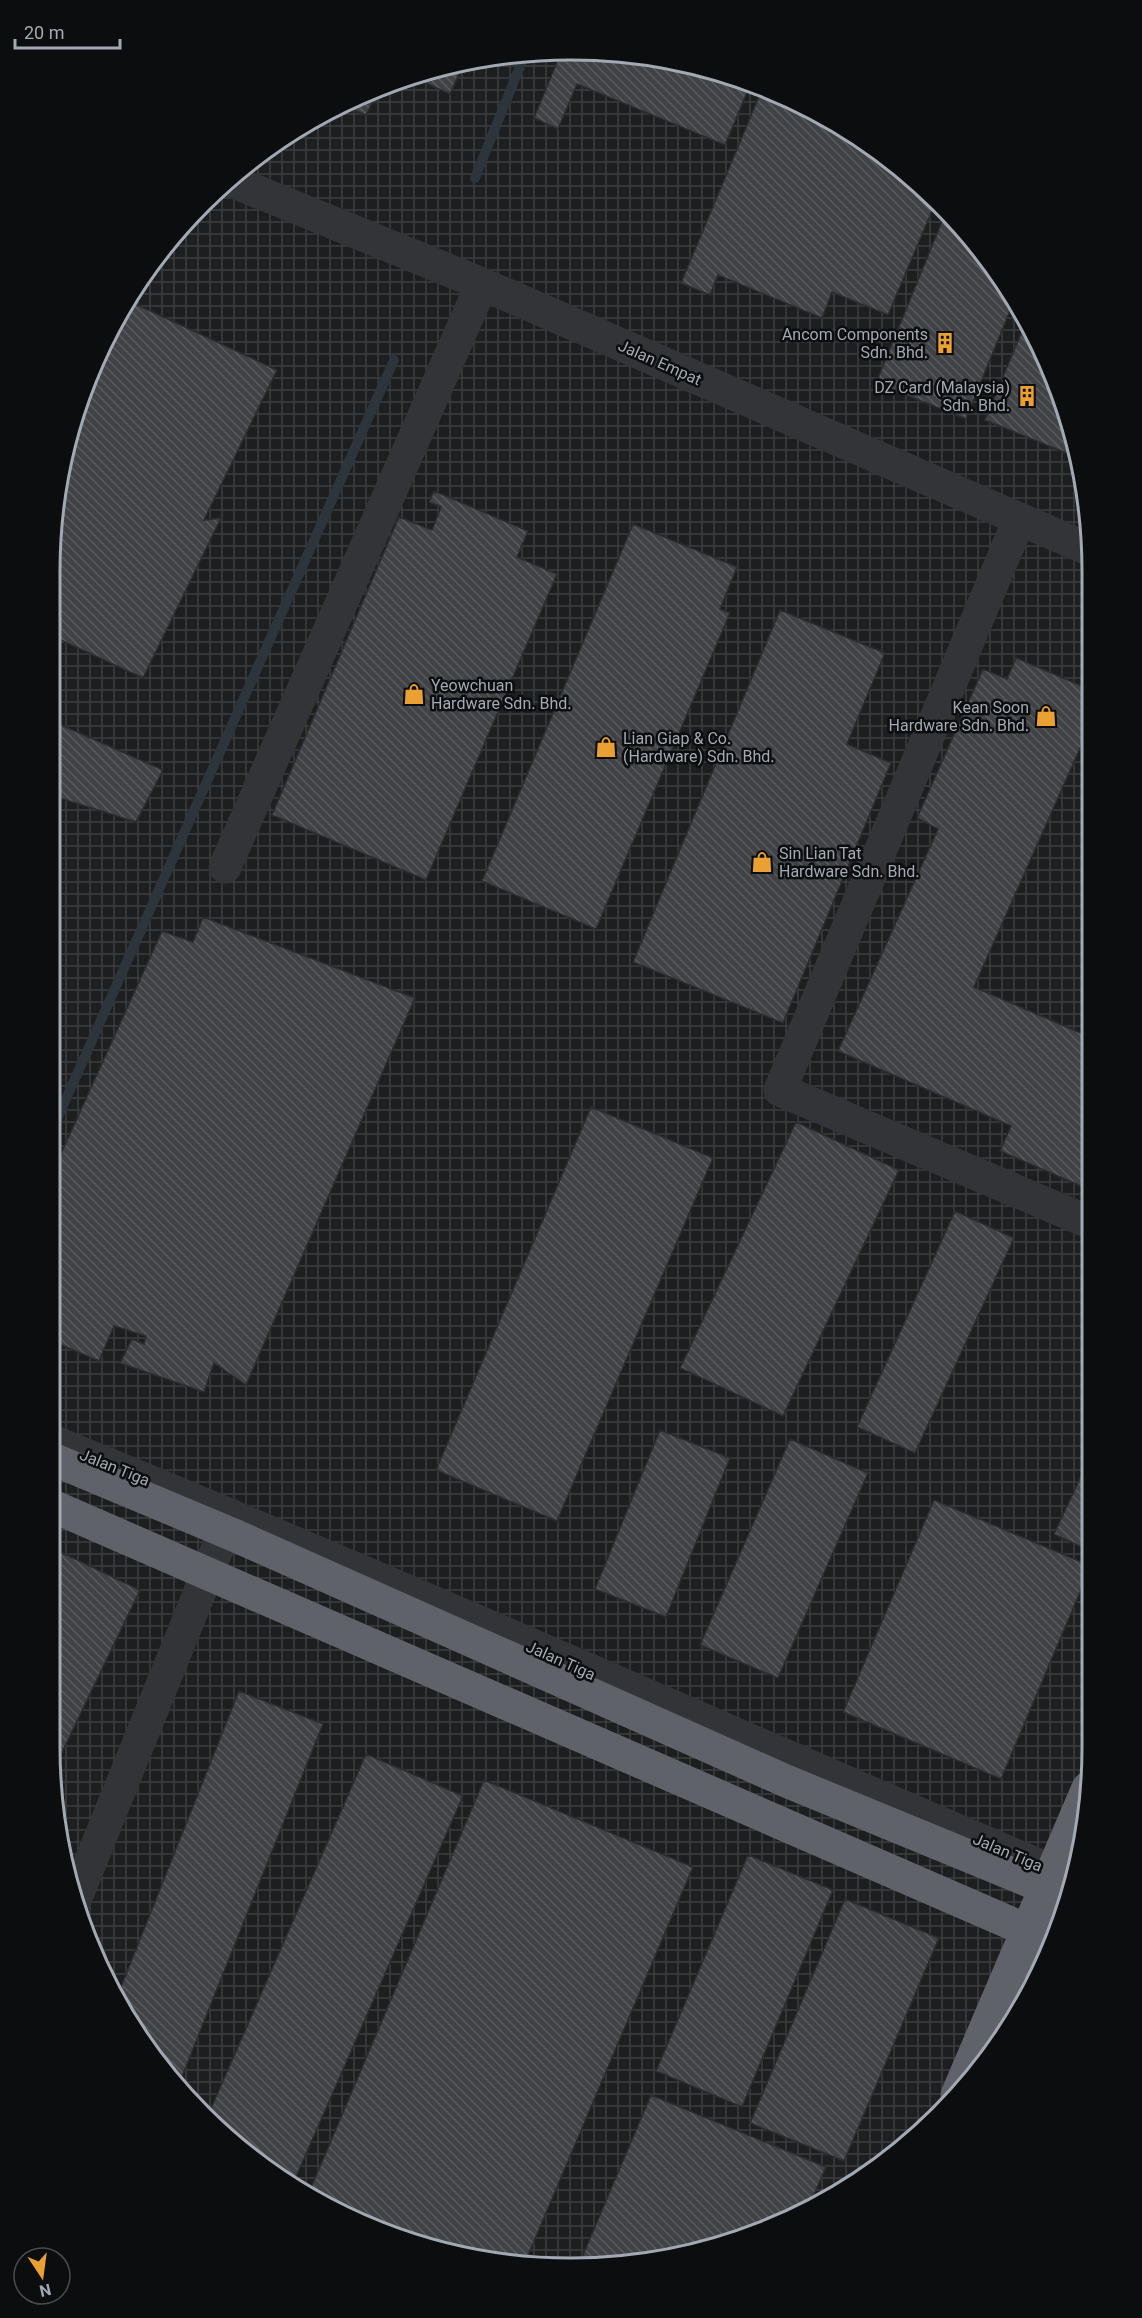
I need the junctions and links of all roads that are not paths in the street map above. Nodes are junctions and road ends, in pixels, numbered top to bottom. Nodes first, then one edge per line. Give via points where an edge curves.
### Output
1 (238, 184) edge
2 (483, 284) junction
3 (1019, 520) junction
4 (1081, 546) edge
5 (225, 867) dead end
6 (1082, 1219) edge
7 (60, 1444) edge
8 (60, 1462) edge
9 (60, 1509) edge
10 (231, 1515) junction
11 (60, 1522) edge
12 (204, 1583) junction
13 (1078, 1811) edge
14 (1065, 1877) edge
15 (80, 1888) edge
16 (1060, 1895) edge
17 (1045, 1938) edge
18 (1042, 1946) edge
19 (969, 2066) edge

1 - 2 street, Jalan Empat
2 - 3 street, Jalan Empat
2 - 5 street
3 - 4 street, Jalan Empat
3 - 6 street via 780,1090
7 - 10 street, Jalan Tiga
8 - 16 highway via 786,1780
9 - 17 highway
10 - 12 street
10 - 14 street, Jalan Tiga
11 - 12 street
12 - 15 street
12 - 18 street
13 - 19 highway

